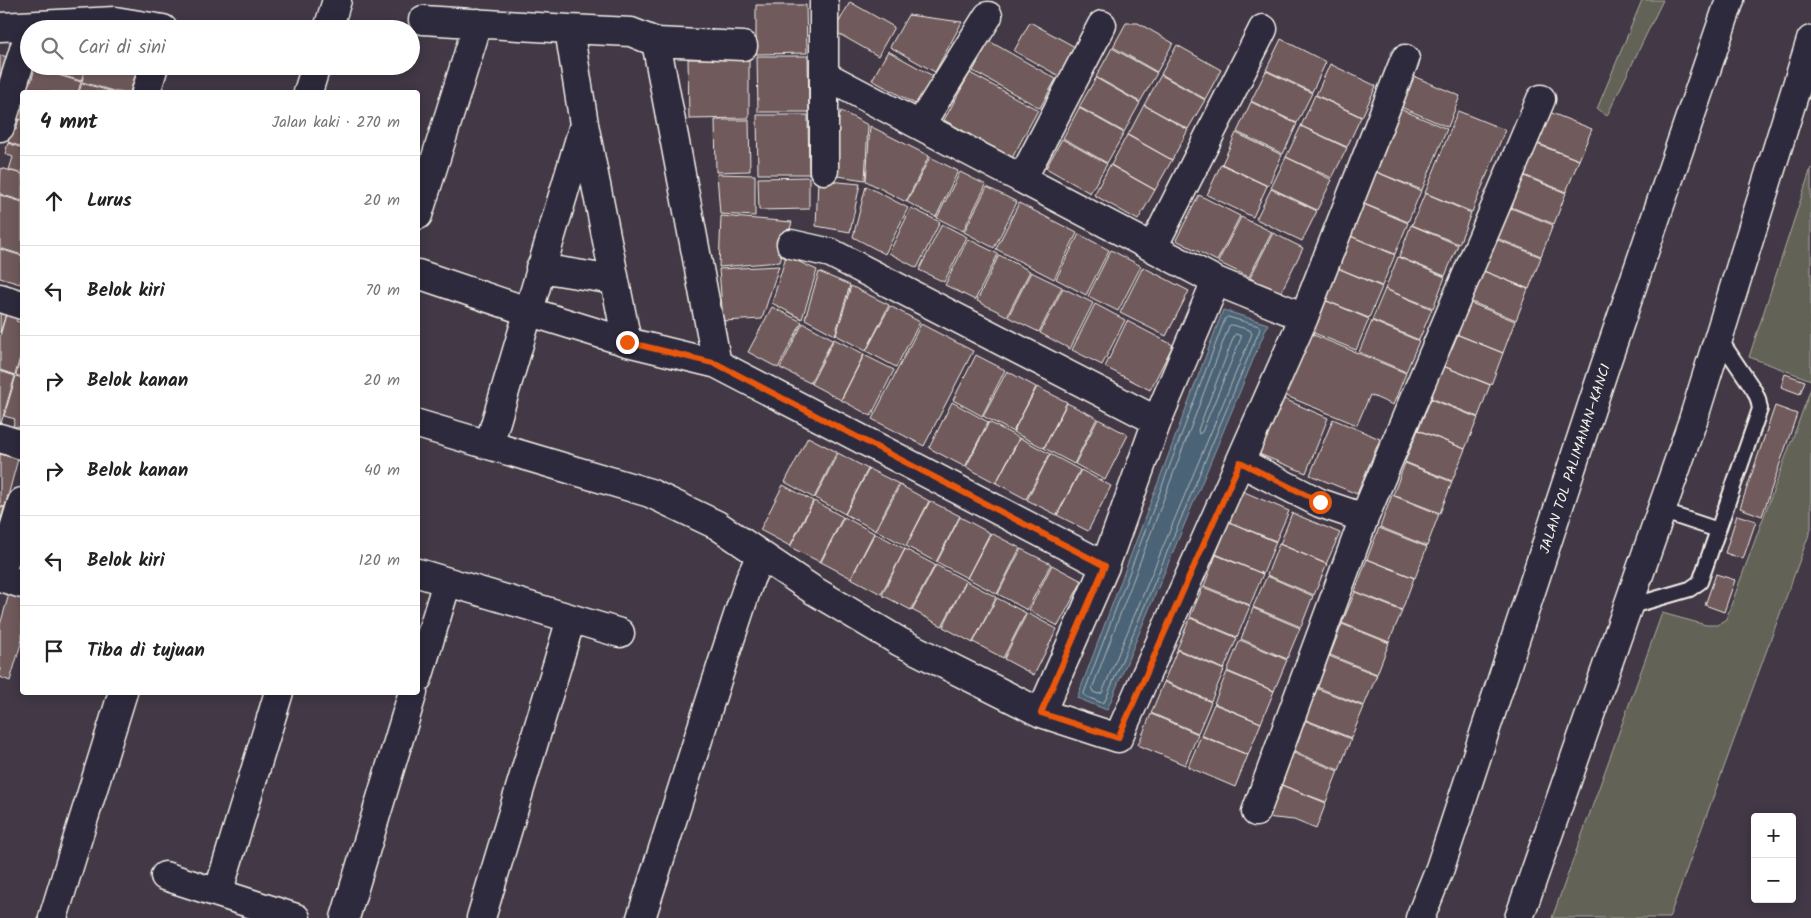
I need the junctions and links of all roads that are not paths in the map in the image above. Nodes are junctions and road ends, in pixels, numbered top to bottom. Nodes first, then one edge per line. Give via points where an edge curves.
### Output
1 (337, 0) edge
2 (1730, 0) edge
3 (824, 4) dead end
4 (988, 16) dead end
5 (331, 20) edge
6 (423, 20) dead end
7 (478, 24) junction
8 (1102, 25) dead end
9 (0, 27) edge
10 (20, 28) edge
11 (569, 29) junction
12 (1263, 29) dead end
13 (1811, 40) edge
14 (656, 42) junction
15 (743, 46) dead end
16 (1405, 59) dead end
17 (20, 62) edge
18 (151, 75) edge
19 (824, 75) junction
20 (147, 90) edge
21 (1541, 99) dead end
22 (584, 124) junction
23 (920, 125) junction
24 (0, 127) edge
25 (824, 170) dead end
26 (1022, 179) junction
27 (420, 209) edge
28 (791, 244) dead end
29 (1153, 247) junction
30 (540, 268) junction
31 (420, 275) edge
32 (614, 280) junction
33 (1216, 281) junction
34 (0, 298) edge
35 (20, 304) edge
36 (528, 312) junction
37 (1304, 317) junction
38 (1718, 338) junction
39 (627, 342) junction
40 (717, 364) junction
41 (1157, 421) junction
42 (420, 425) edge
43 (0, 438) edge
44 (20, 443) edge
45 (489, 445) junction
46 (1240, 462) junction
47 (20, 509) edge
48 (1661, 511) junction
49 (1364, 518) junction
50 (1718, 530) junction
51 (761, 555) junction
52 (1105, 566) junction
53 (420, 574) edge
54 (0, 576) edge
55 (446, 582) junction
56 (20, 583) edge
57 (1628, 607) junction
58 (571, 618) junction
59 (620, 633) dead end
60 (420, 671) edge
61 (122, 695) edge
62 (278, 695) edge
63 (412, 695) edge
64 (1049, 716) junction
65 (1256, 812) dead end
66 (165, 876) dead end
67 (218, 893) junction
68 (53, 918) edge
69 (296, 918) edge
70 (345, 918) edge
71 (481, 918) edge
72 (642, 918) edge
73 (1420, 918) edge
74 (1519, 918) edge

1 - 5 main road
2 - 73 main road, JALAN TOL PALIMANAN–KANCI via 1604,369 1440,868
3 - 19 main road
4 - 23 main road
6 - 7 main road
7 - 11 main road
7 - 27 main road
8 - 26 main road
9 - 10 main road
11 - 14 main road via 631,32
11 - 22 main road
12 - 29 main road
13 - 38 main road
14 - 15 main road
14 - 40 main road
16 - 37 main road
17 - 24 main road
18 - 20 main road
19 - 23 main road
19 - 25 main road
21 - 49 main road
22 - 30 main road
22 - 32 main road
23 - 26 main road
26 - 29 main road
28 - 41 main road via 831,253
29 - 33 main road
30 - 32 main road
30 - 36 main road
31 - 36 main road
32 - 39 main road
33 - 37 main road
33 - 41 main road
34 - 35 main road
36 - 39 main road
36 - 45 main road
37 - 46 main road
38 - 48 main road
38 - 50 lane via 1754,390 1760,409
39 - 40 main road
40 - 52 main road
41 - 52 main road
42 - 45 main road
43 - 44 main road
45 - 51 main road via 650,493 717,525
46 - 49 main road via 1320,502
46 - 64 main road via 1118,738
47 - 54 main road
48 - 50 lane
48 - 57 main road
49 - 65 main road
50 - 57 lane via 1696,587
51 - 64 main road via 900,642
51 - 72 main road via 724,658
52 - 64 main road
53 - 55 main road
54 - 56 main road
55 - 58 main road
55 - 60 main road
57 - 74 main road
58 - 59 main road
58 - 71 main road
61 - 68 main road
62 - 67 main road
63 - 70 main road
66 - 67 main road
67 - 69 main road

